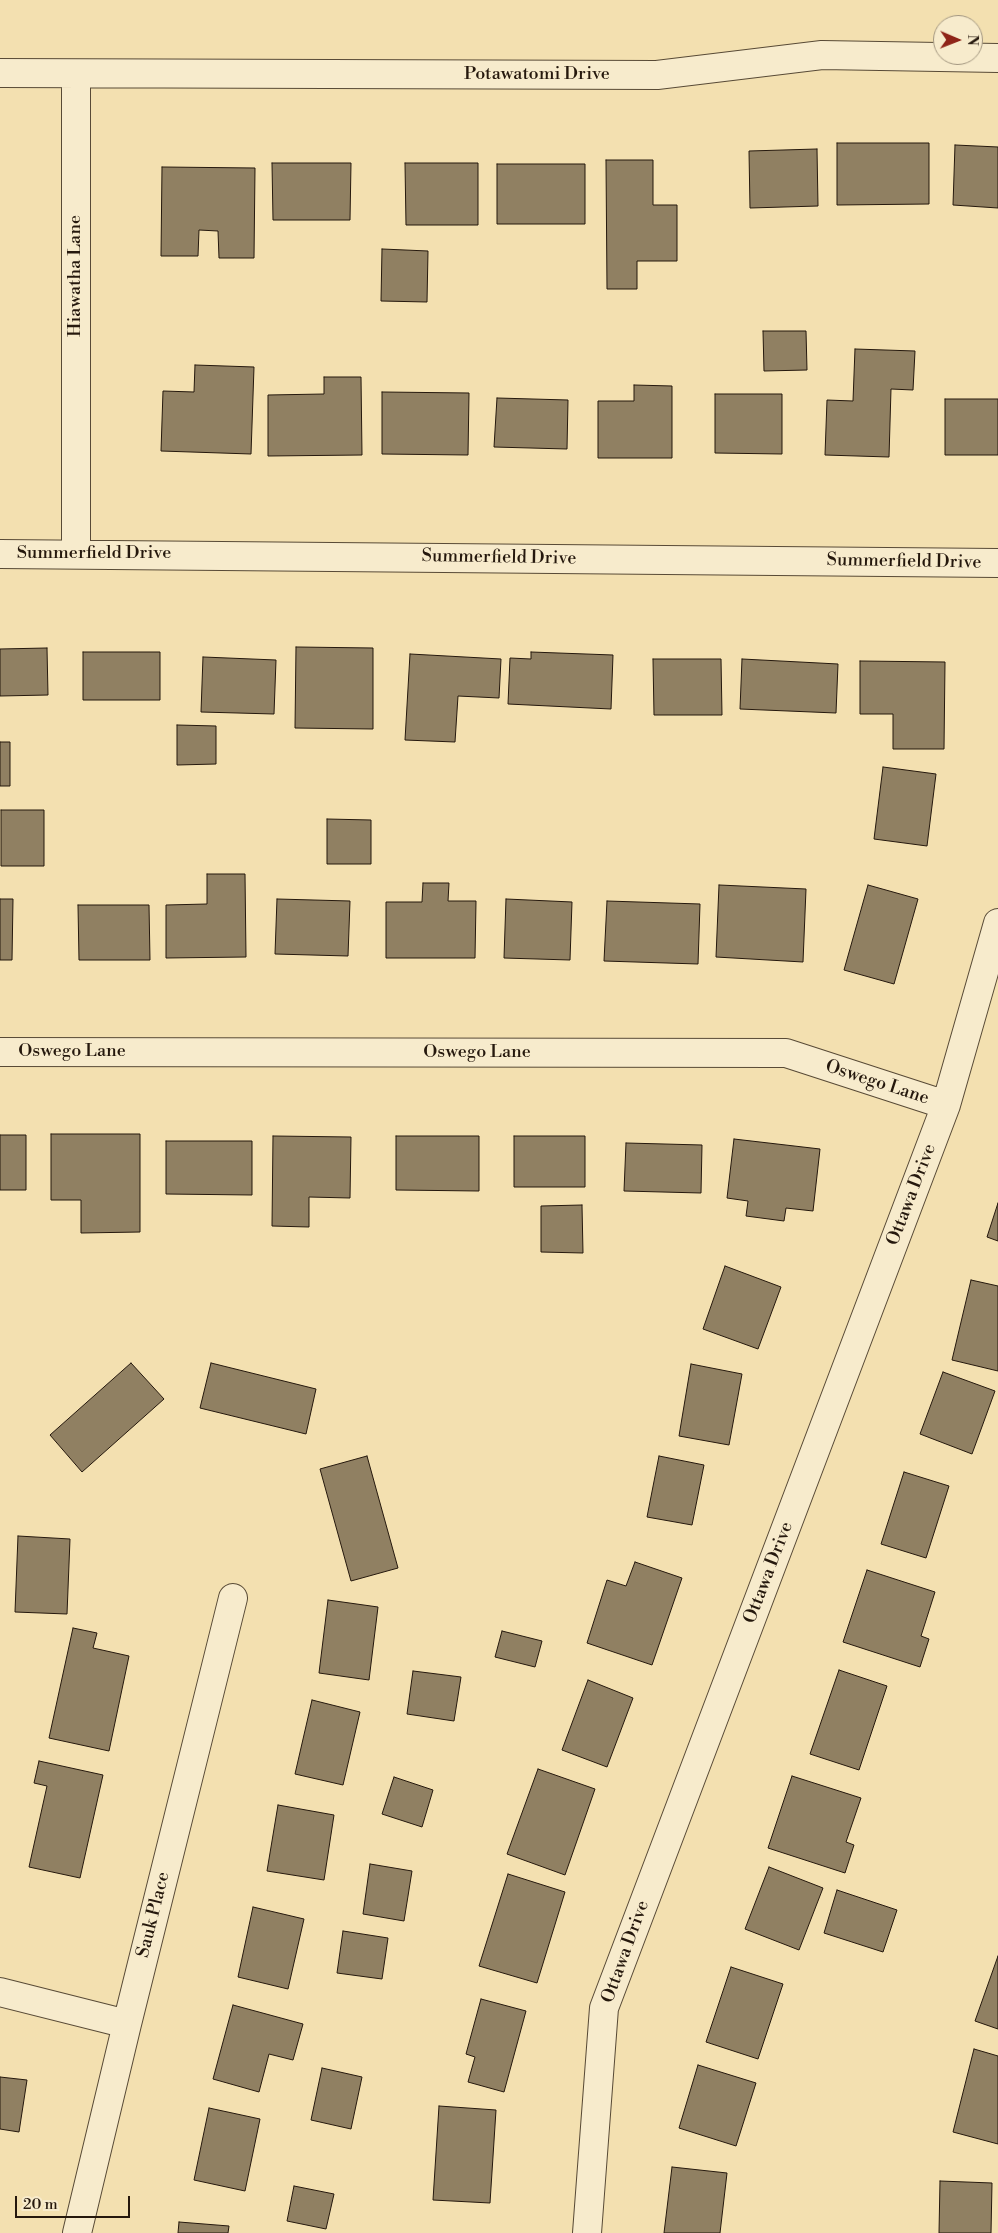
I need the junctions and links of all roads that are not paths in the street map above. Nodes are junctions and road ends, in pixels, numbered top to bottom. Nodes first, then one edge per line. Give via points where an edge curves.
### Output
1 (998, 58) edge
2 (0, 73) edge
3 (76, 74) junction
4 (76, 553) junction
5 (0, 554) edge
6 (998, 563) edge
7 (998, 923) edge
8 (0, 1052) edge
9 (946, 1105) junction
10 (233, 1598) dead end
11 (0, 1992) edge
12 (127, 2024) junction
13 (77, 2233) edge
14 (588, 2233) edge

1 - 3 street, Potawatomi Drive via 822,55 657,75
2 - 3 street
3 - 4 street, Hiawatha Lane
4 - 5 street, Summerfield Drive
4 - 6 street, Summerfield Drive
7 - 9 street, Ottawa Drive
8 - 9 street, Oswego Lane via 786,1054
9 - 14 street, Ottawa Drive via 604,2008
10 - 12 street, Sauk Place
11 - 12 street
12 - 13 street, Sauk Place

